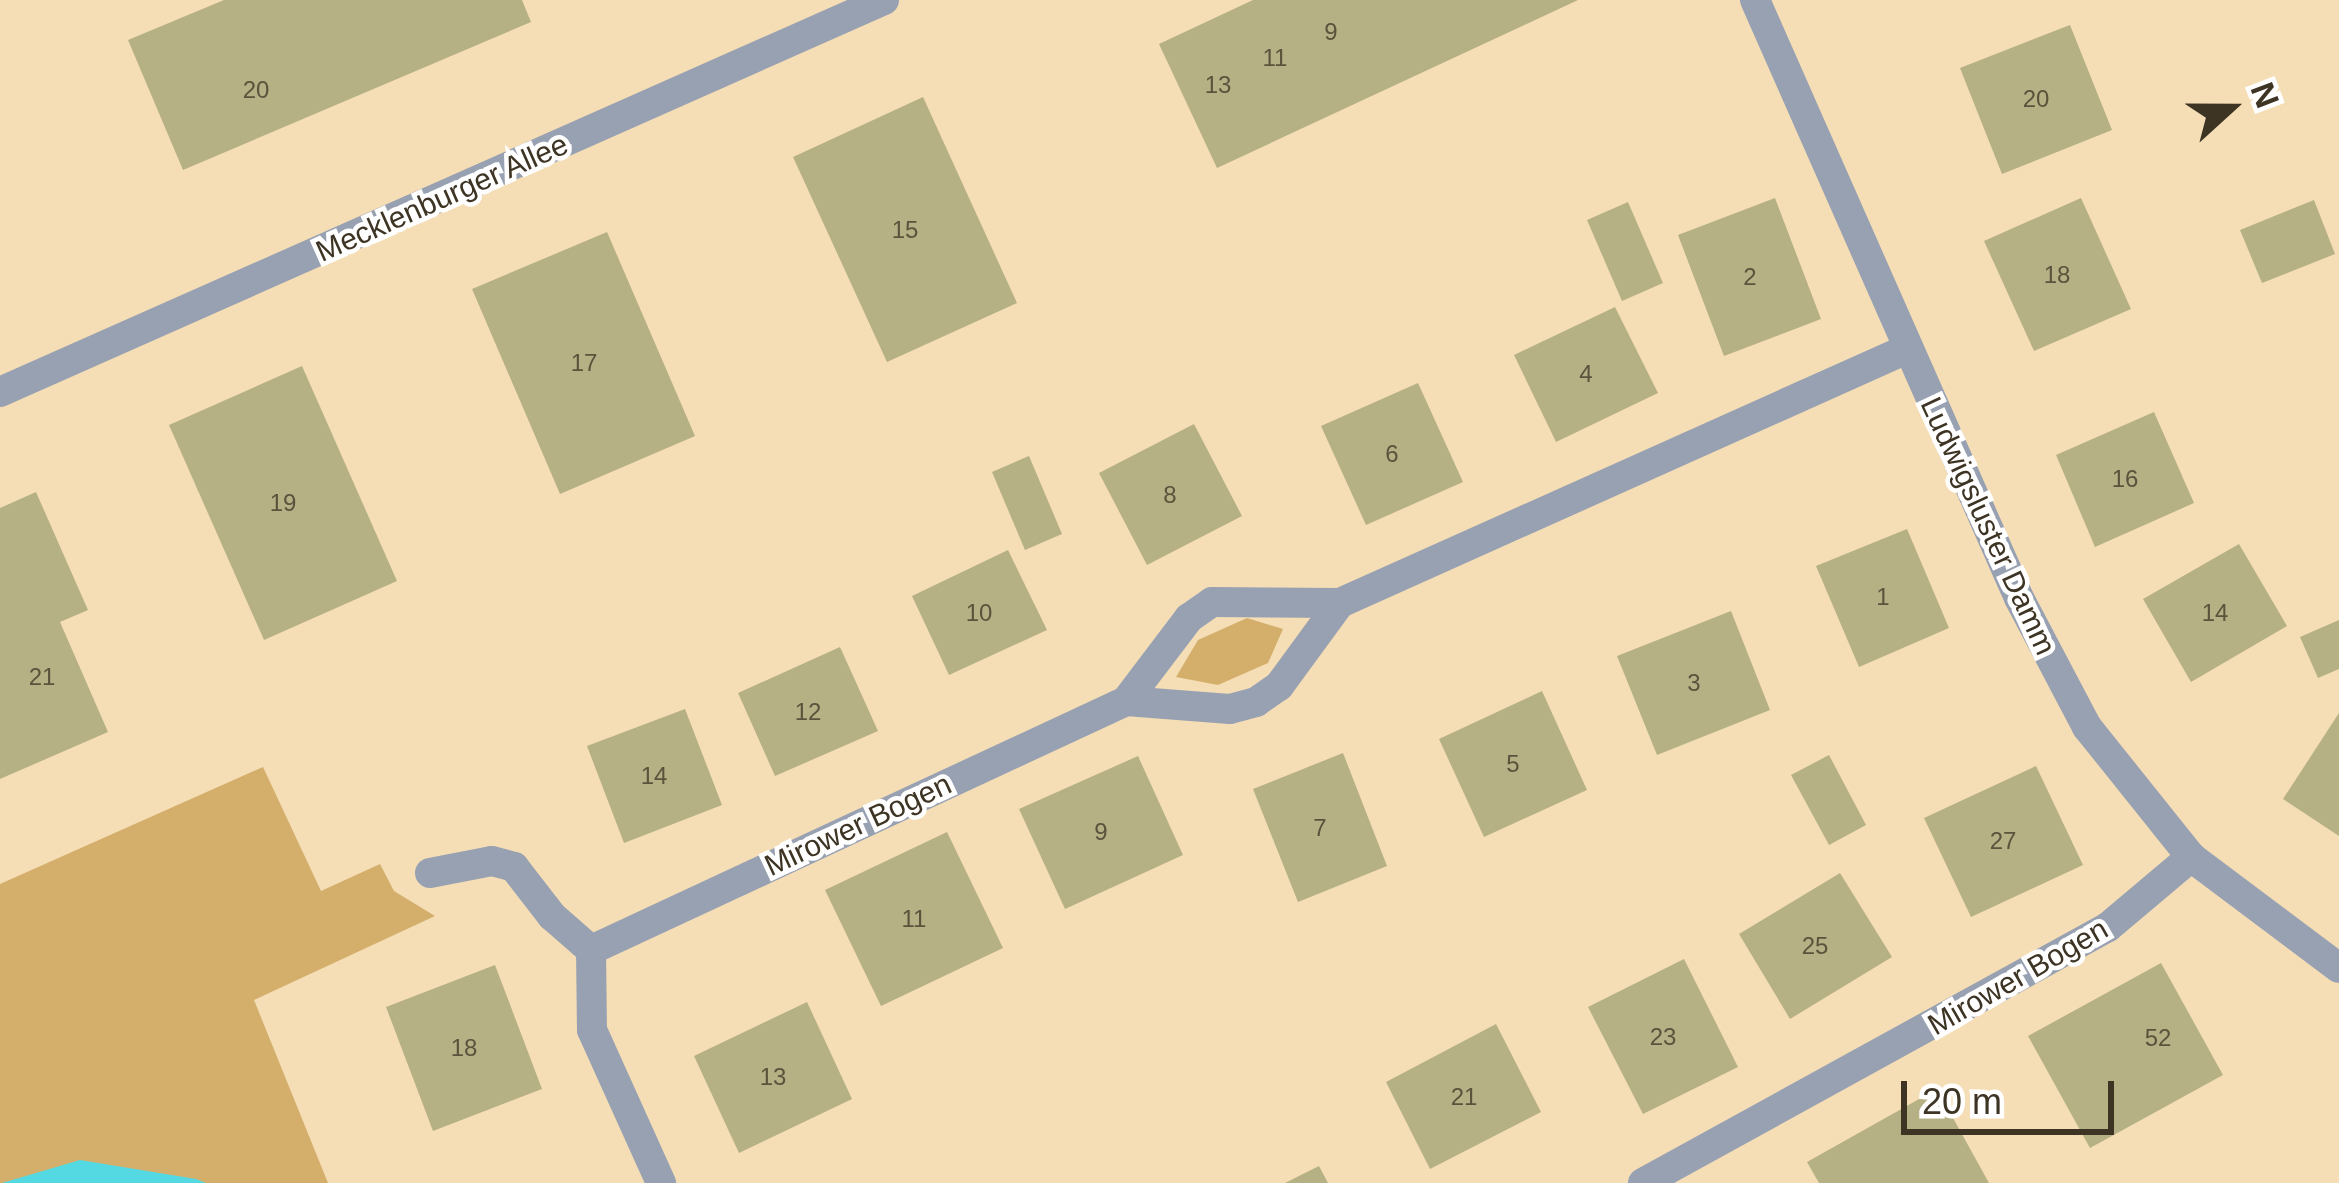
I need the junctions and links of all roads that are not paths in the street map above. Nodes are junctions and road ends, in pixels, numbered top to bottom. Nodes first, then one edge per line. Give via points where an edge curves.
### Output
1 (884, 0) edge
2 (1755, 0) edge
3 (1907, 349) junction
4 (0, 392) edge
5 (1340, 603) junction
6 (1126, 700) junction
7 (2191, 857) junction
8 (430, 873) dead end
9 (591, 950) junction
10 (2339, 968) edge
11 (661, 1183) edge
12 (1643, 1183) edge

1 - 4 street, Mecklenburger Allee
2 - 3 street, Ludwigsluster Damm
3 - 5 street, Mirower Bogen
3 - 7 street, Ludwigsluster Damm via 2066,690 2129,787
5 - 6 street, Mirower Bogen via 1211,602 1189,618
5 - 6 street, Mirower Bogen via 1279,686 1256,702 1230,709
6 - 9 street, Mirower Bogen
7 - 10 street, Ludwigsluster Damm
7 - 12 street, Mirower Bogen via 2108,927
8 - 9 street via 492,862 514,867
9 - 11 street via 592,1030

